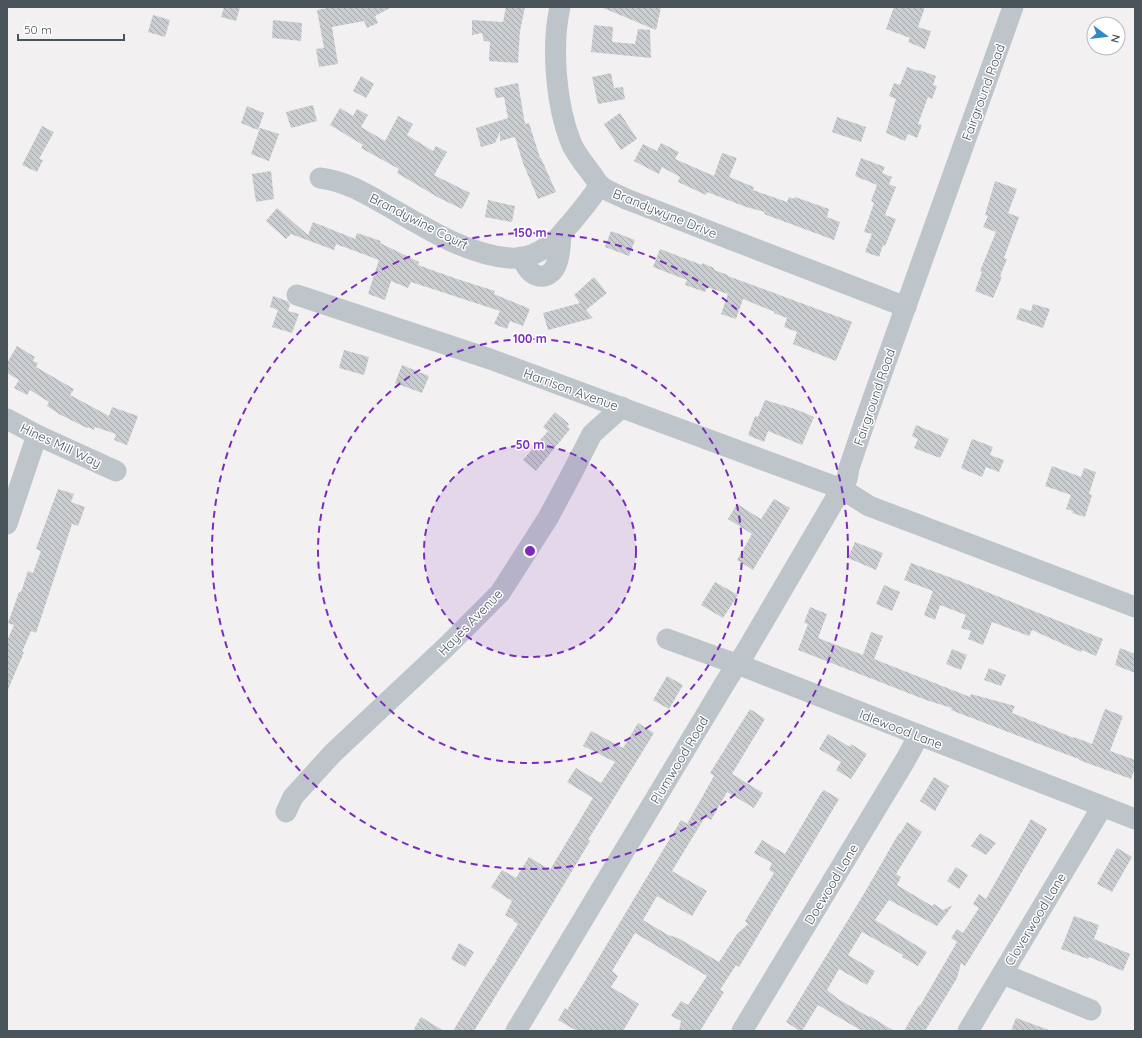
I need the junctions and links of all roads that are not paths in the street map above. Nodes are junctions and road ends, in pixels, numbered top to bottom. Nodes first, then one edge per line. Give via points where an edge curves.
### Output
1 (560, 7) edge
2 (1013, 7) edge
3 (320, 178) dead end
4 (600, 185) junction
5 (297, 295) dead end
6 (906, 307) junction
7 (622, 407) junction
8 (7, 419) edge
9 (36, 435) junction
10 (116, 471) dead end
11 (842, 489) junction
12 (7, 524) edge
13 (1135, 607) edge
14 (667, 639) dead end
15 (738, 665) junction
16 (919, 735) junction
17 (1102, 807) junction
18 (286, 812) dead end
19 (1135, 819) edge
20 (1003, 974) junction
21 (1091, 1010) dead end
22 (516, 1031) edge
23 (742, 1031) edge
24 (968, 1031) edge

1 - 4 street, Brandywyne Drive via 556,48 564,117 572,144
2 - 6 street, Fairground Road
3 - 4 street, Brandywine Court via 342,182 361,191 460,245 509,258 521,258 552,243
4 - 6 street, Brandywyne Drive via 626,199
5 - 7 street, Harrison Avenue via 490,359
6 - 11 street, Fairground Road
7 - 11 street, Harrison Avenue
7 - 18 street, Hayes Avenue via 592,434 548,518 500,593 333,753 293,797
8 - 9 street, Hines Mill Way
9 - 10 street, Hines Mill Way
9 - 12 street
11 - 13 street via 870,506
11 - 15 street, Plumwood Road
14 - 15 street, Idlewood Lane
15 - 16 street, Idlewood Lane
15 - 22 street, Plumwood Road
16 - 17 street, Idlewood Lane
16 - 23 street, Doewood Lane
17 - 19 street, Idlewood Lane
17 - 20 street, Cloverwood Lane
20 - 21 street
20 - 24 street, Cloverwood Lane

